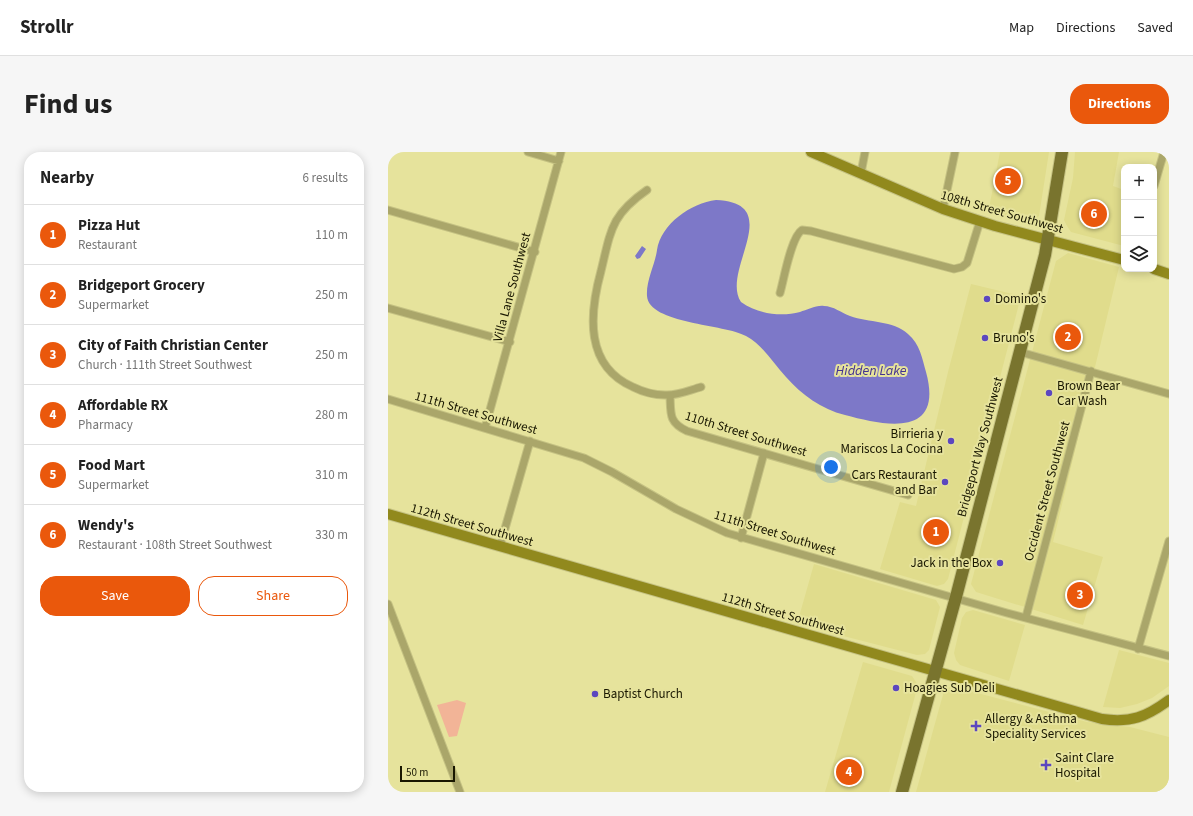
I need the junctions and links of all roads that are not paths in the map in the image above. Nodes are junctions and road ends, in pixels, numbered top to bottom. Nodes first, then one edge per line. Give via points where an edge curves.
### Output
1 (528, 152) edge
2 (562, 152) edge
3 (810, 152) edge
4 (865, 152) edge
5 (955, 152) edge
6 (1062, 152) edge
7 (1164, 152) edge
8 (559, 161) junction
9 (861, 173) junction
10 (1157, 176) edge
11 (647, 190) dead end
12 (943, 209) junction
13 (388, 210) edge
14 (980, 221) junction
15 (1047, 240) junction
16 (535, 252) junction
17 (1121, 259) edge
18 (1157, 270) edge
19 (1169, 274) edge
20 (780, 293) dead end
21 (388, 308) edge
22 (510, 342) junction
23 (1020, 352) junction
24 (1091, 371) junction
25 (701, 388) dead end
26 (1169, 394) edge
27 (670, 395) junction
28 (388, 399) edge
29 (485, 428) junction
30 (530, 441) junction
31 (764, 453) junction
32 (908, 495) dead end
33 (388, 514) edge
34 (741, 538) junction
35 (1169, 541) edge
36 (500, 546) junction
37 (956, 597) junction
38 (388, 604) edge
39 (392, 616) junction
40 (1026, 617) junction
41 (388, 623) edge
42 (1138, 649) junction
43 (1169, 656) edge
44 (936, 670) junction
45 (1169, 700) edge
46 (460, 792) edge
47 (902, 792) edge

1 - 8 street
2 - 8 street, Villa Lane Southwest
3 - 9 street, 108th Street Southwest
4 - 9 street
5 - 12 street
6 - 15 main road, Bridgeport Way Southwest
7 - 10 street
8 - 16 street, Villa Lane Southwest
9 - 12 street, 108th Street Southwest
11 - 27 street, 110th Street Southwest via 630,202 614,222 596,288 593,309 595,334 599,355 615,378 658,395
12 - 14 street, 108th Street Southwest
13 - 16 street
14 - 15 street, 108th Street Southwest
14 - 20 street via 967,263 954,269 802,230 794,242
15 - 17 street, 108th Street Southwest
15 - 23 main road, Bridgeport Way Southwest
16 - 22 street, Villa Lane Southwest
18 - 19 street
21 - 22 street
22 - 29 street, Villa Lane Southwest
23 - 24 street
23 - 37 main road, Bridgeport Way Southwest
24 - 26 street
24 - 40 street, Occident Street Southwest
25 - 27 street, 110th Street Southwest
27 - 31 street, 110th Street Southwest via 672,418 677,426
28 - 29 street, 111th Street Southwest
29 - 30 street, 111th Street Southwest
30 - 34 street, 111th Street Southwest via 596,463 682,512
30 - 36 street
31 - 32 street, 110th Street Southwest
31 - 34 street
33 - 36 street, 112th Street Southwest
34 - 37 street, 111th Street Southwest
35 - 42 street
36 - 44 street, 112th Street Southwest
37 - 40 street, 111th Street Southwest
37 - 44 main road, Bridgeport Way Southwest
38 - 39 street
39 - 41 street
39 - 46 street
40 - 42 street, 111th Street Southwest
42 - 43 street, 111th Street Southwest
44 - 45 street, 112th Street Southwest via 1109,720 1132,720
44 - 47 main road, Bridgeport Way Southwest

